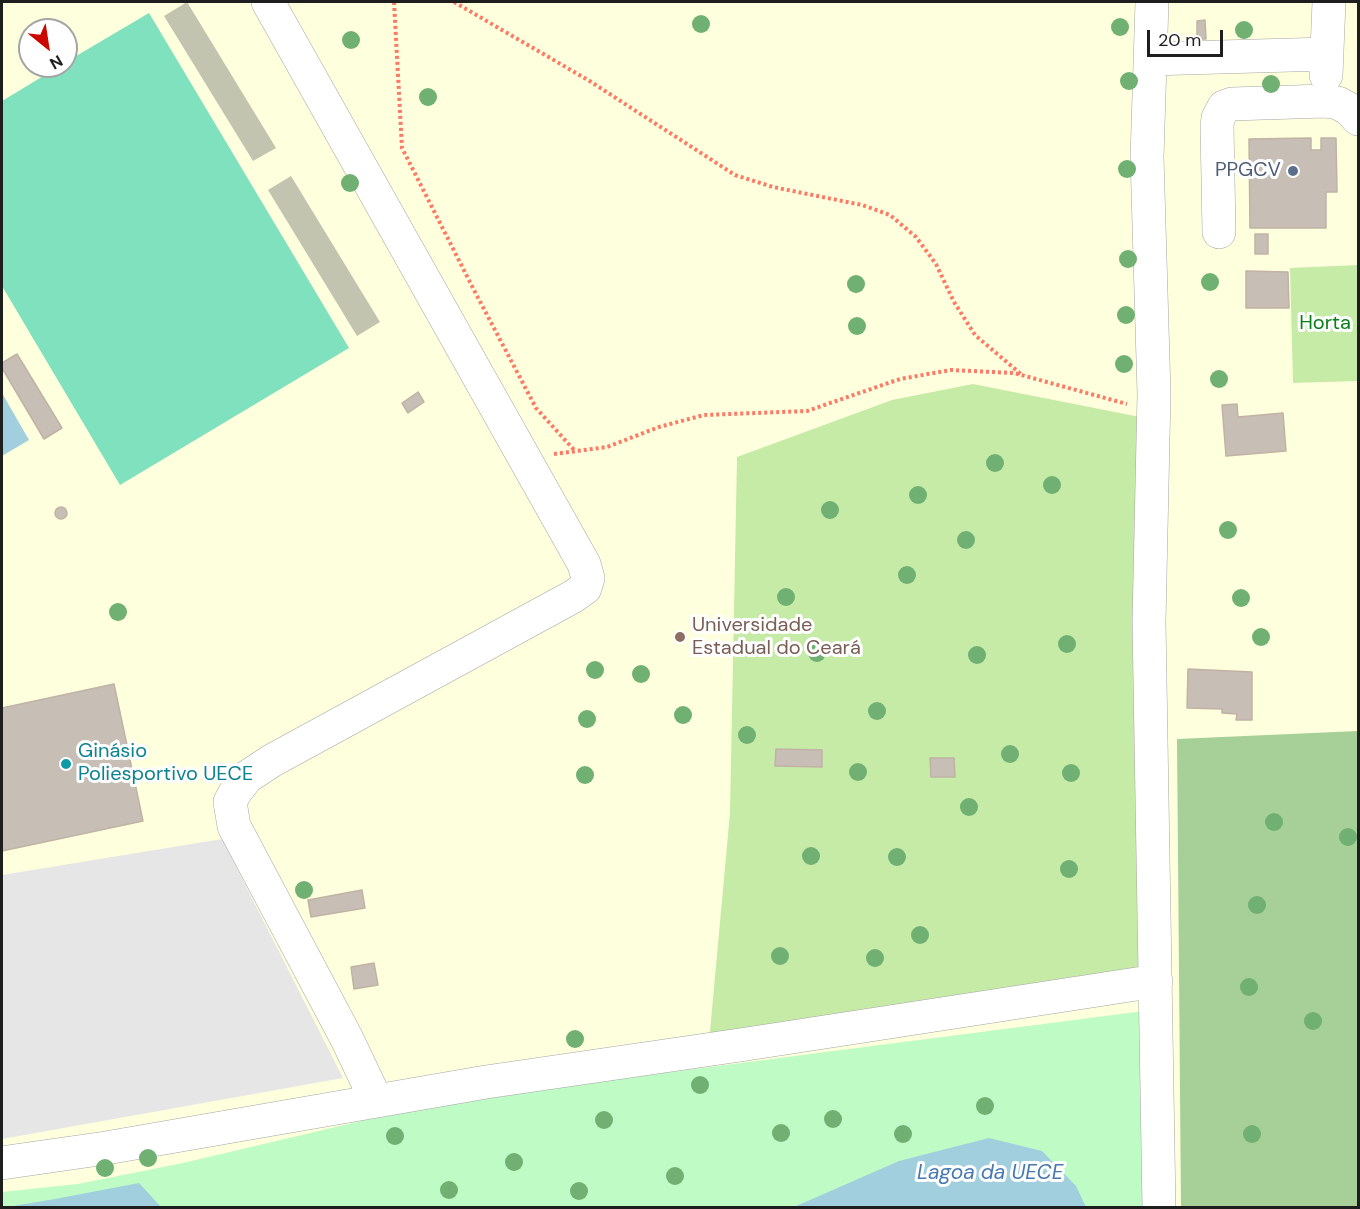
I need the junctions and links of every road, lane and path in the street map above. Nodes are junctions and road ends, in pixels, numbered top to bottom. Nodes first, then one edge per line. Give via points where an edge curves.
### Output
1 (268, 2) edge
2 (394, 2) edge
3 (454, 2) edge
4 (1152, 2) edge
5 (1329, 2) edge
6 (1327, 54) junction
7 (1150, 59) junction
8 (1325, 101) junction
9 (1359, 119) edge
10 (1219, 232) dead end
11 (1022, 375) junction
12 (1154, 412) junction
13 (575, 452) junction
14 (524, 457) junction
15 (1156, 981) junction
16 (376, 1100) junction
17 (2, 1163) edge
18 (1159, 1208) edge

1 - 14 lane
2 - 13 path via 402,148 536,408
3 - 11 path via 588,80 735,175 890,215 916,237 936,264 975,335
4 - 7 lane
5 - 6 lane
6 - 7 lane
6 - 8 lane
7 - 12 lane via 1147,157
8 - 9 lane via 1338,103
8 - 10 lane via 1232,104 1221,111 1217,126
11 - 12 path
11 - 13 path via 951,370 900,378 807,411 704,414 607,447
12 - 15 lane via 1149,622
13 - 14 path
14 - 16 lane via 584,564 588,578 585,588 273,760 247,777 230,802 234,826
15 - 16 lane
15 - 18 lane
16 - 17 lane

